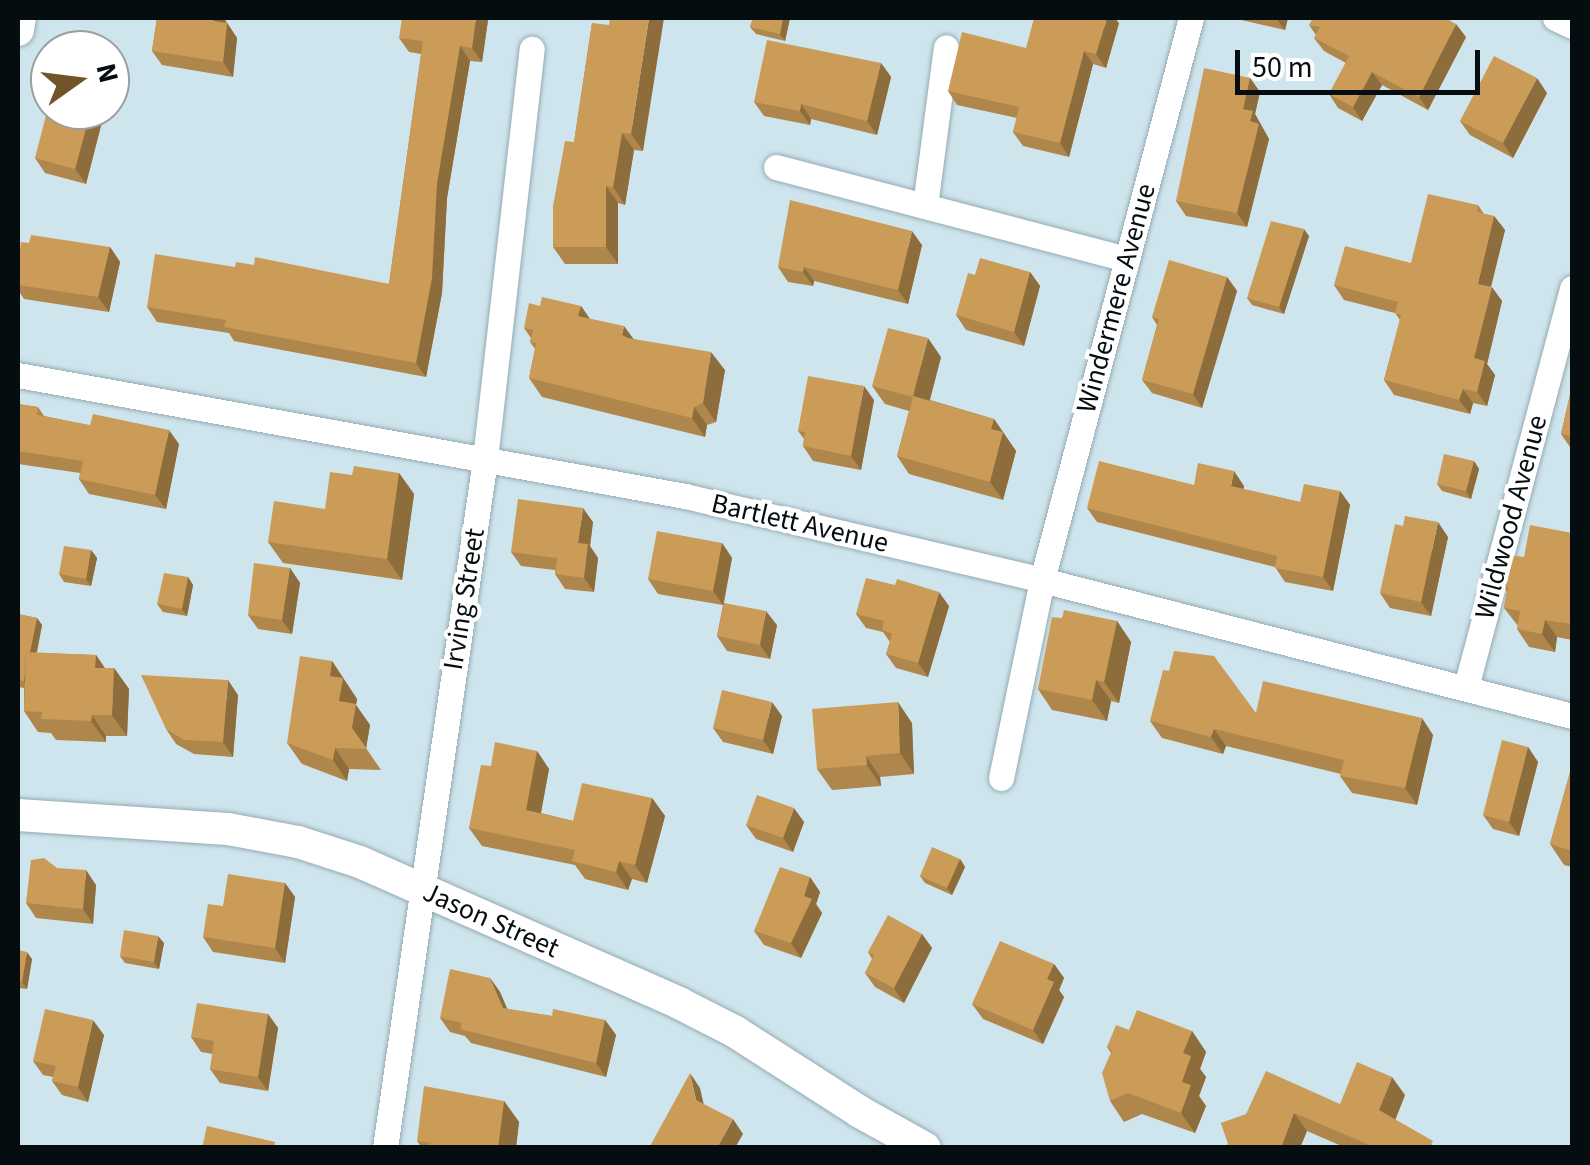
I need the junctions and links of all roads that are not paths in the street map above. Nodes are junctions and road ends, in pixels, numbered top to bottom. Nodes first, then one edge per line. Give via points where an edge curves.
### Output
1 (20, 18) edge
2 (1191, 18) edge
3 (1555, 18) edge
4 (1572, 26) edge
5 (18, 30) edge
6 (946, 48) dead end
7 (532, 49) dead end
8 (776, 167) dead end
9 (925, 206) junction
10 (1127, 259) junction
11 (1572, 288) edge
12 (18, 375) edge
13 (485, 459) junction
14 (1042, 580) junction
15 (1466, 688) junction
16 (1572, 716) edge
17 (1001, 778) dead end
18 (18, 815) edge
19 (420, 888) junction
20 (385, 1148) edge
21 (925, 1148) edge

1 - 5 street
2 - 10 street, Windermere Avenue
3 - 4 street
6 - 9 street
7 - 13 street, Irving Street
8 - 9 street
9 - 10 street
10 - 14 street, Windermere Avenue
11 - 15 street, Wildwood Avenue
12 - 13 street, Bartlett Avenue
13 - 14 street, Bartlett Avenue via 685,496
13 - 19 street, Irving Street
14 - 15 street, Bartlett Avenue
14 - 17 street, Windermere Avenue
15 - 16 street, Bartlett Avenue
18 - 19 street, Jason Street via 228,830 298,842
19 - 20 street, Irving Street
19 - 21 street, Jason Street via 734,1032

